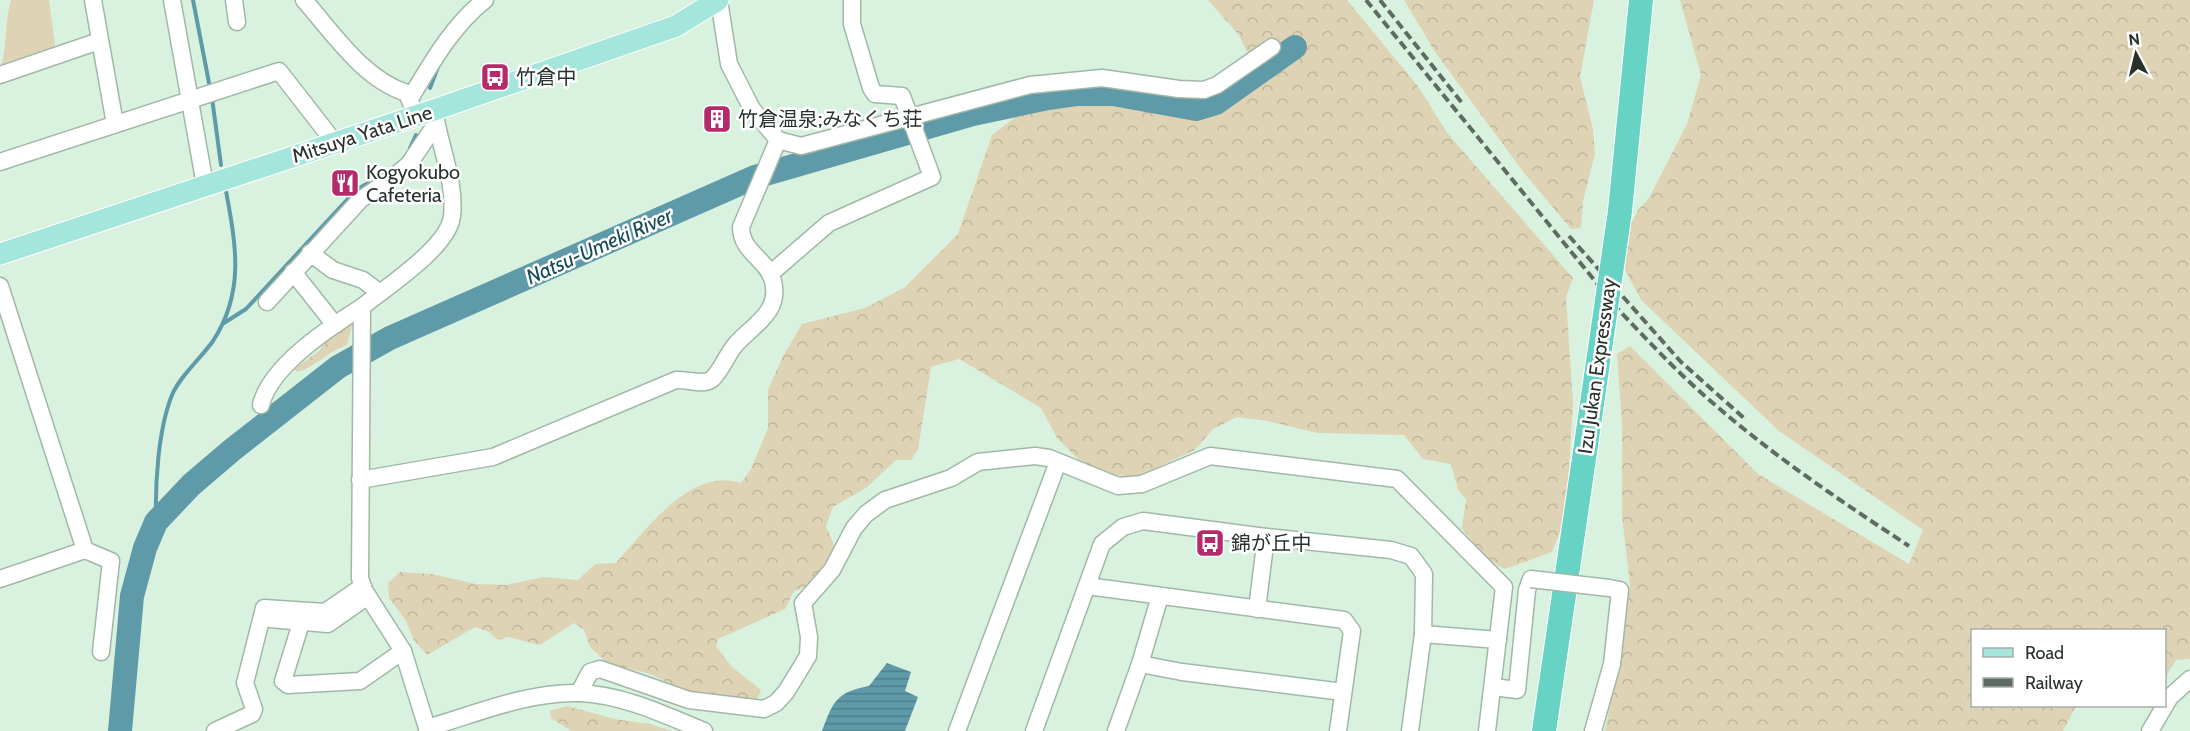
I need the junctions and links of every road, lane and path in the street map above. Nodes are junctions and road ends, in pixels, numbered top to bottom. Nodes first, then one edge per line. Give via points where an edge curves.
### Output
1 (93, 0) edge
2 (172, 0) edge
3 (234, 0) edge
4 (485, 0) edge
5 (718, 0) edge
6 (852, 0) edge
7 (1641, 0) edge
8 (306, 1) edge
9 (237, 22) dead end
10 (99, 41) junction
11 (1272, 47) dead end
12 (0, 75) edge
13 (190, 100) junction
14 (424, 112) junction
15 (910, 117) junction
16 (114, 124) junction
17 (778, 140) junction
18 (335, 143) junction
19 (0, 162) edge
20 (205, 185) junction
21 (0, 253) edge
22 (310, 253) junction
23 (293, 272) junction
24 (771, 274) junction
25 (0, 286) edge
26 (380, 293) junction
27 (267, 302) dead end
28 (362, 307) junction
29 (335, 325) junction
30 (261, 405) dead end
31 (1058, 462) junction
32 (360, 480) junction
33 (1266, 537) junction
34 (85, 550) junction
35 (0, 579) edge
36 (1087, 586) junction
37 (365, 591) junction
38 (1160, 596) junction
39 (1257, 609) junction
40 (270, 619) dead end
41 (301, 623) junction
42 (1423, 634) junction
43 (1498, 640) junction
44 (403, 651) junction
45 (101, 652) dead end
46 (1140, 664) junction
47 (2190, 679) edge
48 (1493, 687) junction
49 (1343, 692) junction
50 (579, 693) junction
51 (2166, 704) edge
52 (2164, 707) edge
53 (1121, 729) edge
54 (427, 730) edge
55 (215, 731) edge
56 (704, 731) edge
57 (957, 731) edge
58 (1034, 731) edge
59 (1338, 731) edge
60 (1410, 731) edge
61 (1487, 731) edge
62 (1544, 731) edge
63 (1593, 731) edge
64 (2150, 731) edge

1 - 10 street
2 - 13 street
3 - 9 street
4 - 14 street via 446,42
5 - 14 main road, Mitsuya Yata Line via 676,26
5 - 17 street via 729,64 752,109
6 - 15 street via 852,24 871,88 875,94 902,96
7 - 62 highway, Izu Jukan Expressway, bridge via 1620,211
8 - 14 street via 366,68
10 - 12 street
10 - 16 street
11 - 15 street via 1204,90 1102,78 1030,85
13 - 16 street
13 - 18 street via 279,71
13 - 20 street
14 - 18 main road, Mitsuya Yata Line
14 - 22 street via 409,164 360,200
14 - 26 street via 447,174 452,219 438,243
15 - 17 street via 801,146
15 - 24 street via 933,177 829,223
16 - 19 street
17 - 24 street via 741,227 746,247
18 - 20 main road, Mitsuya Yata Line
20 - 21 main road, Mitsuya Yata Line
22 - 23 street
22 - 26 street via 333,270 363,280
23 - 27 street
23 - 29 street
24 - 32 street via 772,307 735,345 712,379 676,380 493,457
25 - 34 street
26 - 28 street
28 - 29 street
28 - 32 street
29 - 30 street via 283,369 269,385
31 - 43 street via 1118,486 1142,484 1210,456 1397,479 1504,587
31 - 50 street via 1035,456 978,462 951,478 885,500 866,514 832,570 803,603 808,656 786,693 764,709 689,700 600,669 590,672
31 - 57 street
32 - 37 street via 359,557
33 - 36 street via 1143,521 1123,527 1102,544
33 - 39 street
33 - 42 street via 1391,550 1411,556 1424,574
34 - 35 street
34 - 45 street via 111,561
36 - 38 street
36 - 58 street
37 - 41 street via 333,622
37 - 44 street
37 - 55 street via 325,612 264,608 245,683 254,710
38 - 39 street
38 - 46 street
39 - 49 street via 1344,621 1352,631
40 - 41 street
41 - 44 street via 283,681 288,685 360,681
42 - 43 street
42 - 60 street
43 - 48 street
44 - 54 street
46 - 49 street
46 - 53 street
47 - 51 street
48 - 61 street
48 - 63 street, bridge via 1517,690 1531,579 1620,590 1612,664
49 - 59 street
50 - 54 street via 535,698
50 - 56 street via 642,707
52 - 64 street

